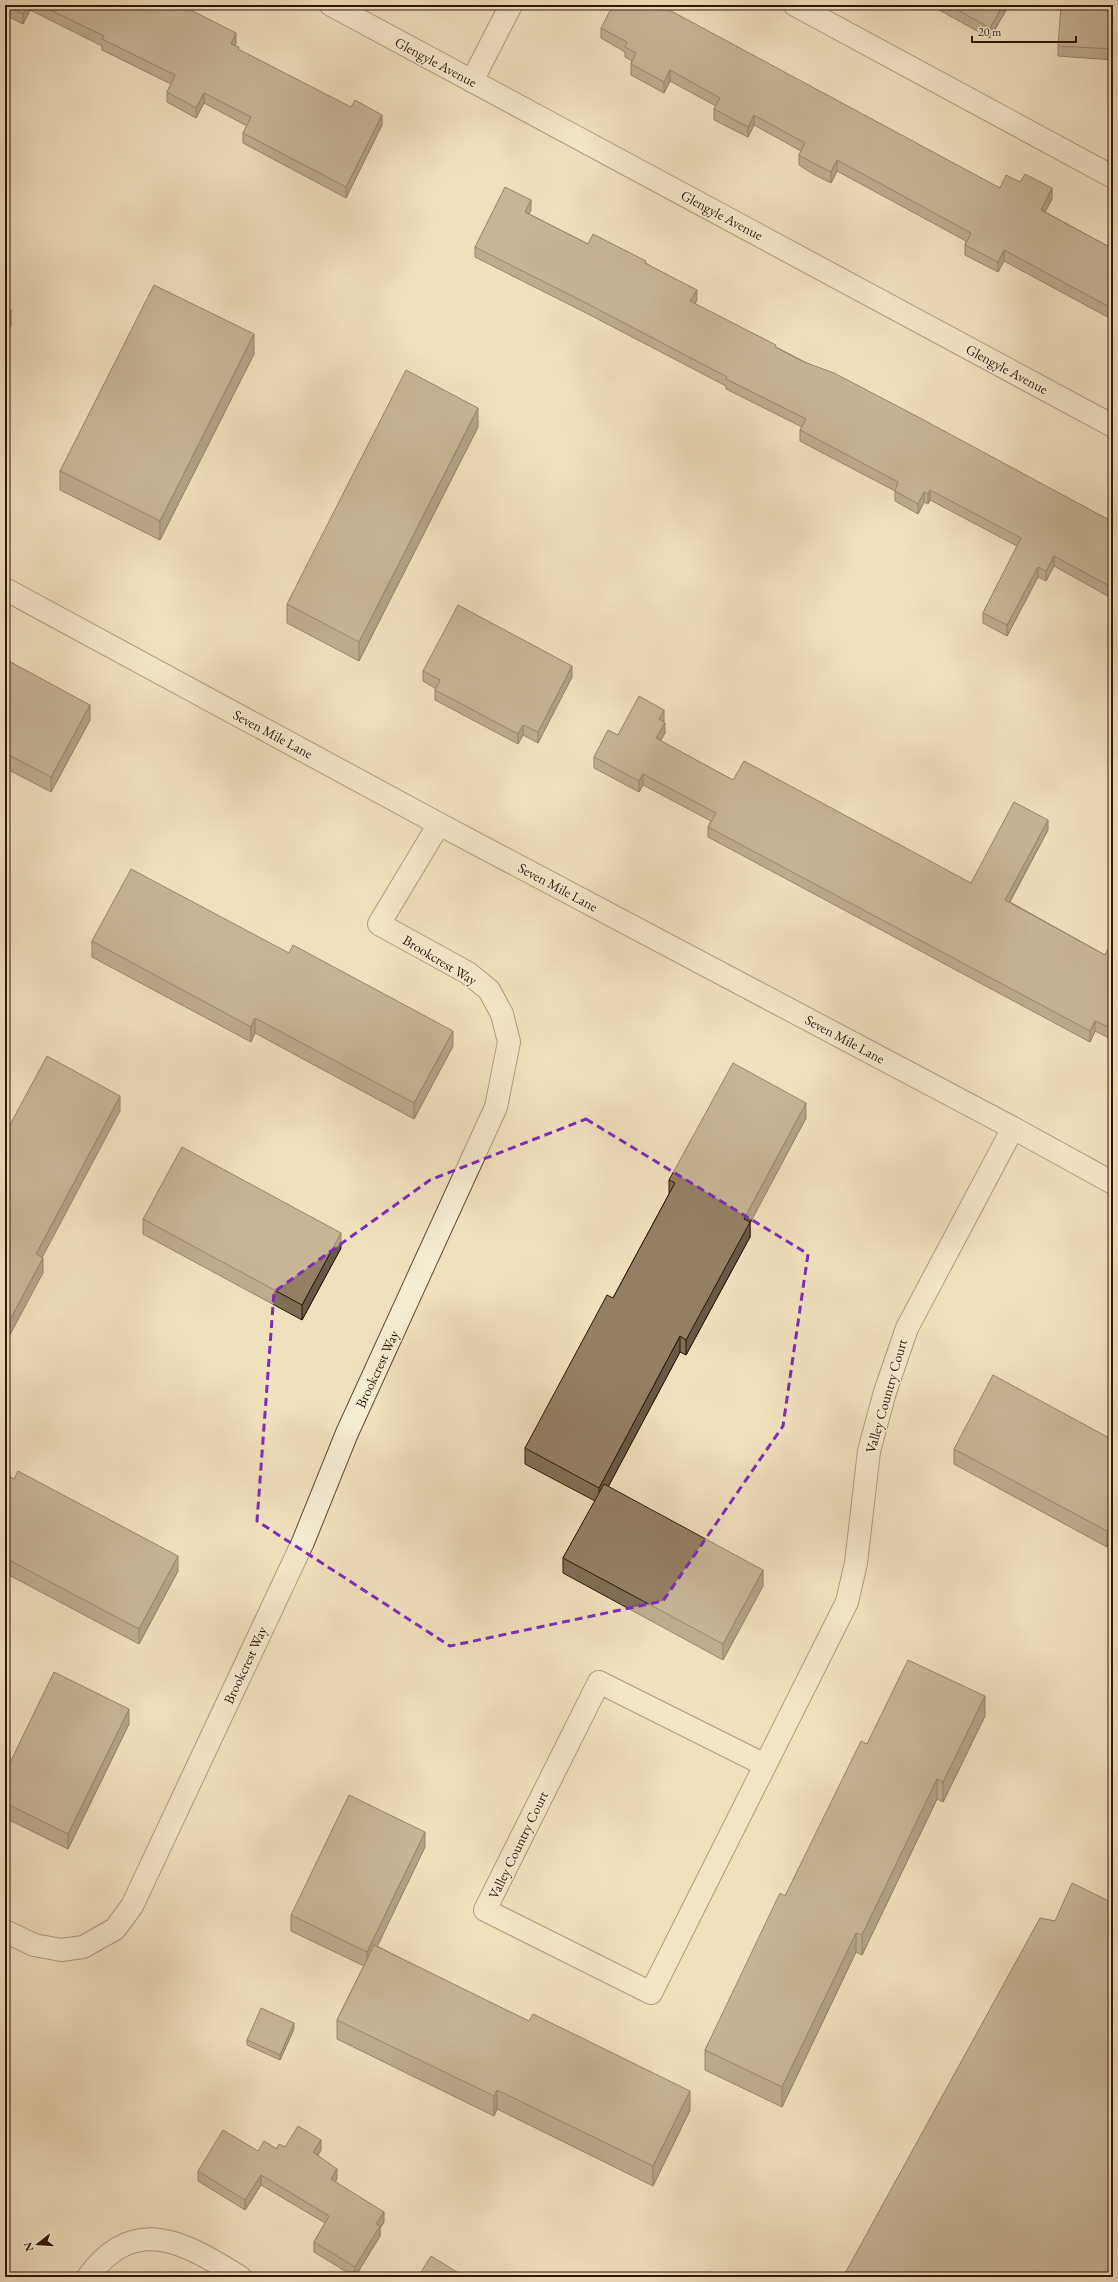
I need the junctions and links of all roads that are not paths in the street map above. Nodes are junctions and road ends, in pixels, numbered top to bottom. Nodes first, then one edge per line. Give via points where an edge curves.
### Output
1 (330, 5) edge
2 (511, 5) edge
3 (795, 5) edge
4 (472, 81) junction
5 (1113, 177) edge
6 (1113, 426) edge
7 (5, 589) edge
8 (439, 824) junction
9 (1013, 1128) junction
10 (1113, 1183) edge
11 (765, 1765) junction
12 (5, 1931) edge
13 (88, 2277) edge
14 (240, 2277) edge

1 - 4 street, Glengyle Avenue
2 - 4 street
3 - 5 street
4 - 6 street, Glengyle Avenue
7 - 8 street, Seven Mile Lane
8 - 9 street, Seven Mile Lane
8 - 12 street, Brookcrest Way via 379,924 468,973 489,990 502,1014 509,1042 496,1107 348,1433 302,1542 132,1906 114,1929 83,1947 60,1950 34,1945
9 - 10 street, Seven Mile Lane
9 - 11 street, Valley Country Court via 907,1328 884,1392 869,1451 856,1563 847,1602
11 - 11 street, Valley Country Court via 651,1993 486,1910 599,1682
13 - 14 street via 96,2266 116,2250 141,2239 170,2240 198,2251

